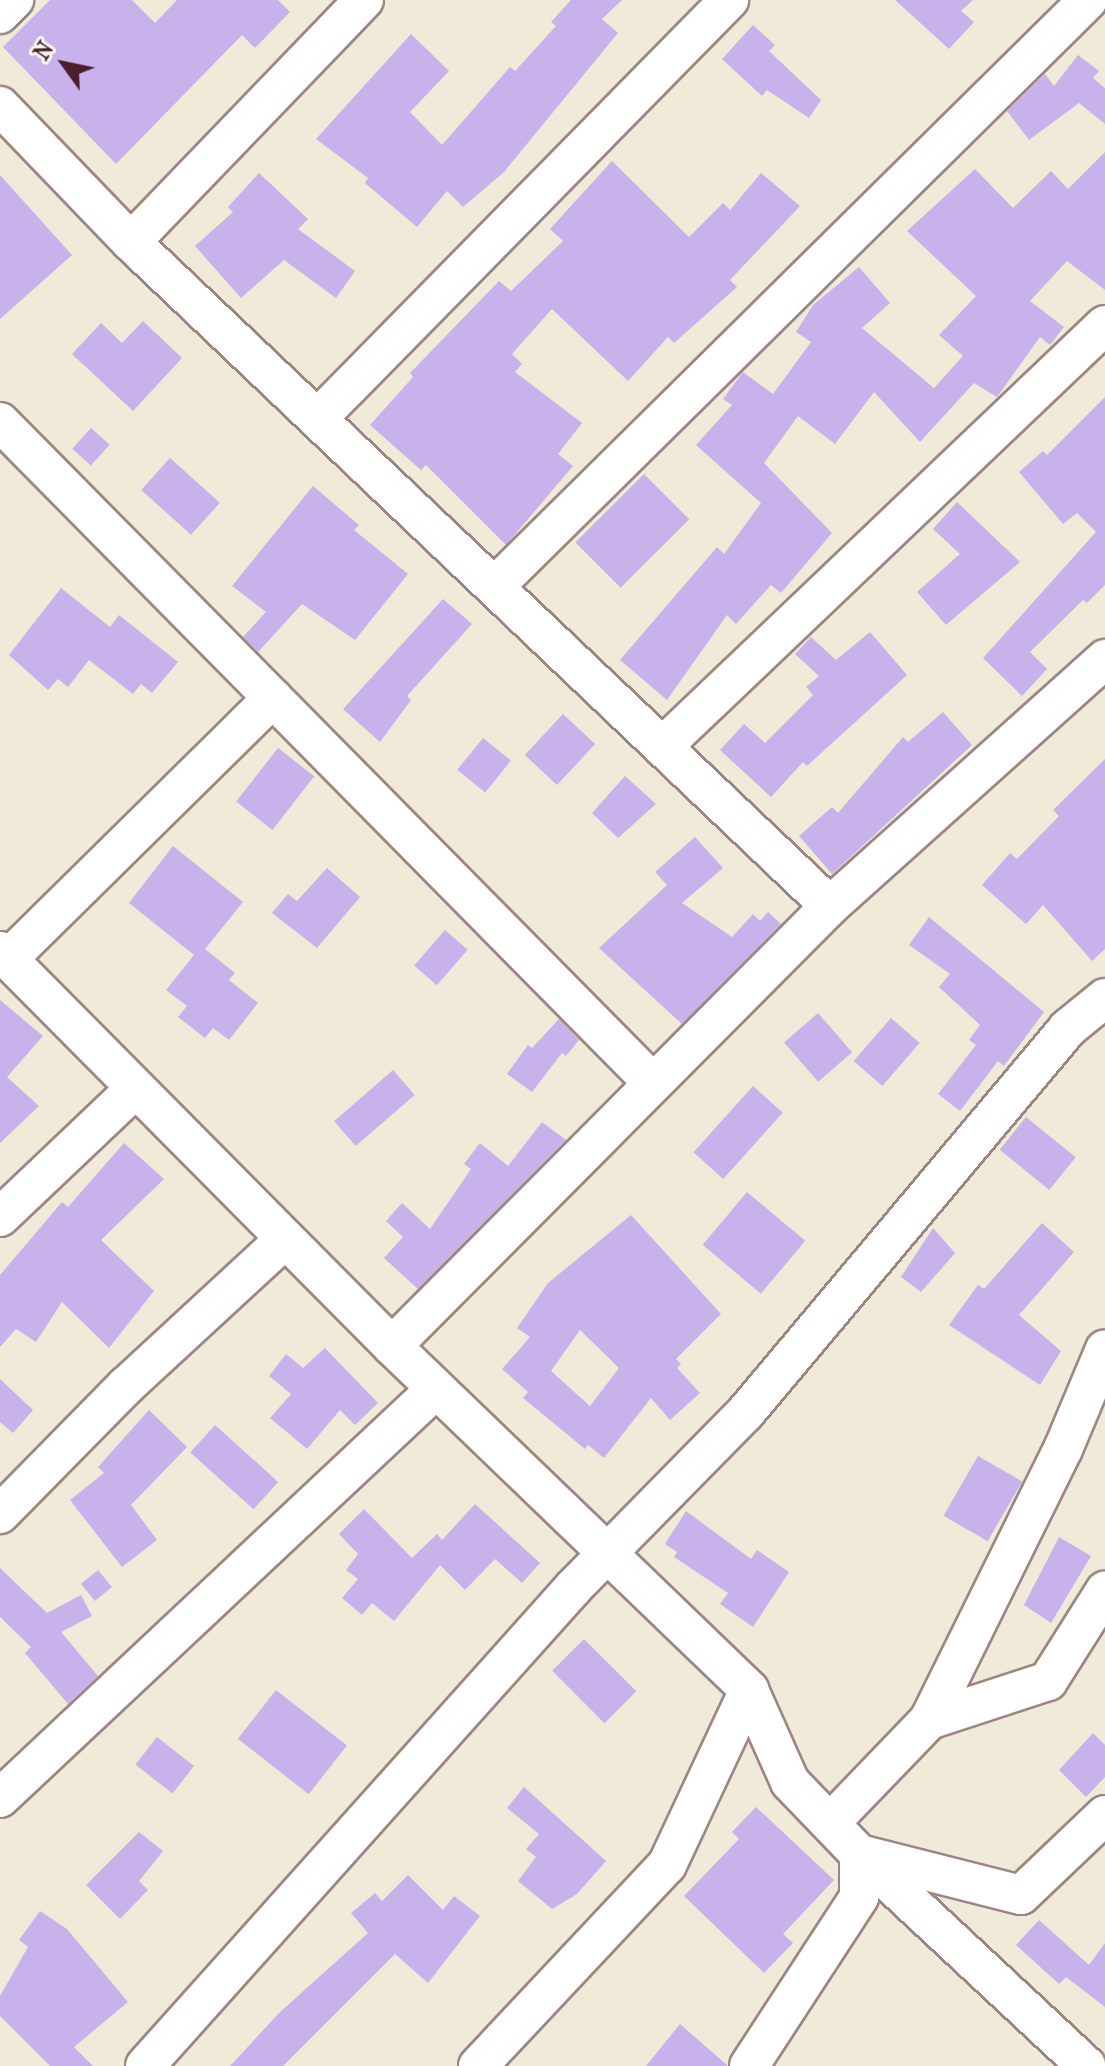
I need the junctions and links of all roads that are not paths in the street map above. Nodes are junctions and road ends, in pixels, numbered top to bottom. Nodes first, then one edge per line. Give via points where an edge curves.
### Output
1 (14, 0) edge
2 (364, 0) edge
3 (729, 0) edge
4 (1088, 0) edge
5 (0, 14) edge
6 (0, 106) edge
7 (131, 242) junction
8 (1105, 325) edge
9 (317, 419) junction
10 (0, 422) edge
11 (496, 585) junction
12 (1105, 659) edge
13 (273, 698) junction
14 (662, 747) junction
15 (830, 906) junction
16 (4, 955) edge
17 (1105, 998) edge
18 (653, 1083) junction
19 (134, 1090) junction
20 (0, 1217) edge
21 (284, 1240) junction
22 (392, 1346) junction
23 (1105, 1349) edge
24 (436, 1389) junction
25 (0, 1514) edge
26 (606, 1554) junction
27 (1105, 1591) edge
28 (749, 1690) junction
29 (929, 1720) junction
30 (0, 1798) edge
31 (1105, 1815) edge
32 (830, 1823) junction
33 (859, 1854) junction
34 (145, 2066) edge
35 (478, 2066) edge
36 (749, 2066) edge
37 (1086, 2066) edge

1 - 5 street
2 - 7 street
3 - 9 street
4 - 11 street
6 - 7 street
7 - 9 street
8 - 14 street
9 - 11 street
10 - 13 street
11 - 14 street
12 - 15 street
13 - 16 street
13 - 18 street
14 - 15 street
15 - 18 street
16 - 19 street
17 - 26 street via 1067,1029 746,1412
18 - 22 street
19 - 20 street
19 - 21 street
21 - 22 street
21 - 25 street via 126,1386
22 - 24 street
23 - 29 street via 1063,1449
24 - 26 street
24 - 30 street
26 - 28 street
26 - 34 street
27 - 29 street via 1048,1681
28 - 32 street via 790,1782
28 - 35 street via 667,1865
29 - 32 street
31 - 33 street via 1021,1895
32 - 33 street
33 - 36 street via 859,1897
33 - 37 street

